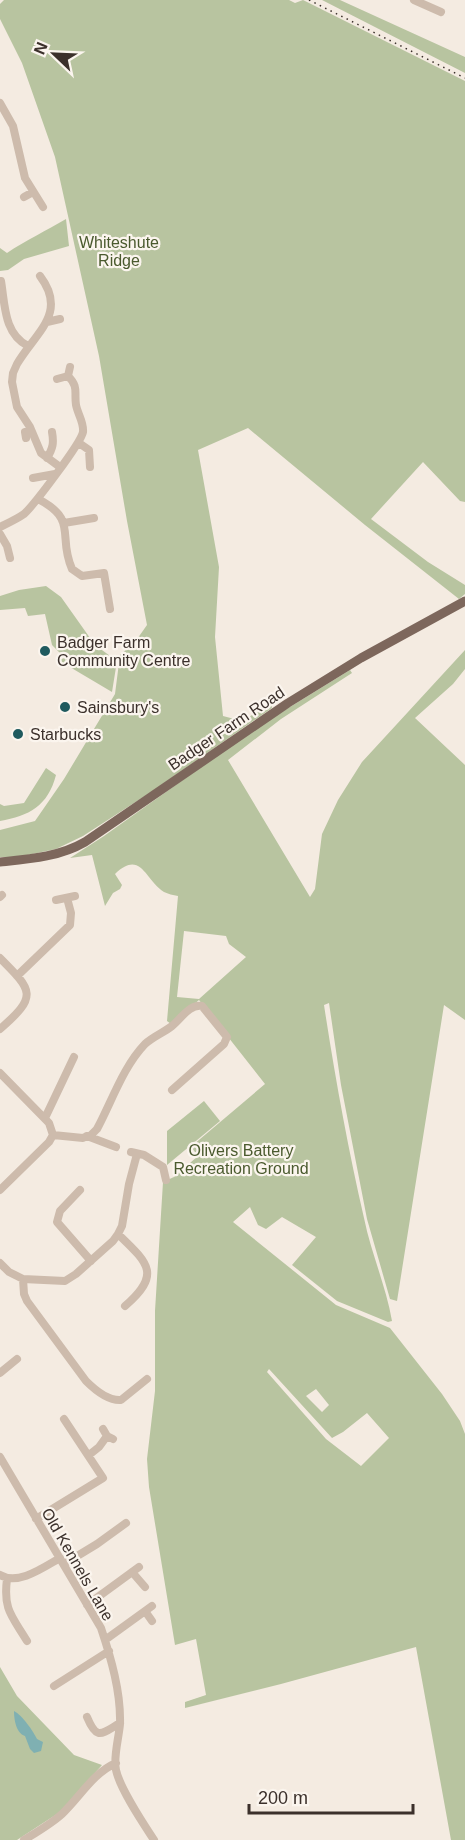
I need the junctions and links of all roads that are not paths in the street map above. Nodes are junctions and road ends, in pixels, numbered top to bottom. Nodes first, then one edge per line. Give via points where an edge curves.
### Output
1 (414, 0) edge
2 (441, 12) dead end
3 (0, 104) edge
4 (33, 192) junction
5 (24, 197) dead end
6 (34, 213) dead end
7 (41, 275) dead end
8 (1, 281) edge
9 (60, 319) dead end
10 (47, 322) junction
11 (28, 346) junction
12 (70, 367) dead end
13 (68, 376) junction
14 (57, 379) dead end
15 (13, 387) junction
16 (4, 388) dead end
17 (17, 407) junction
18 (6, 410) dead end
19 (52, 432) dead end
20 (79, 443) junction
21 (47, 458) junction
22 (90, 467) dead end
23 (58, 470) junction
24 (33, 478) dead end
25 (38, 499) junction
26 (94, 518) dead end
27 (64, 523) junction
28 (0, 527) edge
29 (0, 534) edge
30 (10, 558) dead end
31 (465, 601) edge
32 (110, 609) dead end
33 (0, 862) edge
34 (56, 900) dead end
35 (0, 958) edge
36 (17, 976) junction
37 (0, 1029) edge
38 (74, 1057) dead end
39 (0, 1073) edge
40 (172, 1090) dead end
41 (45, 1118) junction
42 (53, 1134) junction
43 (87, 1136) junction
44 (116, 1147) dead end
45 (166, 1180) dead end
46 (0, 1190) edge
47 (80, 1190) dead end
48 (118, 1234) junction
49 (91, 1260) junction
50 (0, 1263) edge
51 (23, 1278) junction
52 (125, 1306) dead end
53 (17, 1359) dead end
54 (0, 1373) edge
55 (147, 1379) dead end
56 (64, 1419) dead end
57 (108, 1435) dead end
58 (89, 1455) junction
59 (0, 1457) edge
60 (36, 1519) junction
61 (126, 1523) dead end
62 (62, 1561) junction
63 (4, 1577) edge
64 (145, 1587) dead end
65 (87, 1605) junction
66 (152, 1606) dead end
67 (145, 1611) junction
68 (152, 1621) dead end
69 (105, 1640) junction
70 (27, 1641) dead end
71 (109, 1651) junction
72 (54, 1686) dead end
73 (87, 1717) dead end
74 (120, 1723) junction
75 (116, 1763) junction
76 (24, 1840) edge
77 (154, 1840) edge

1 - 2 street
3 - 4 street via 13,126 23,170
4 - 5 street
4 - 6 street via 44,206
7 - 10 street via 53,304
8 - 11 street via 9,325 19,341
9 - 10 street
10 - 11 street
11 - 15 street via 10,372
12 - 13 street
13 - 14 street
13 - 20 street via 74,383 83,426
15 - 16 street
15 - 17 street
17 - 18 street
17 - 21 street via 28,435
19 - 21 street via 54,442
20 - 22 street via 89,450
20 - 23 street
21 - 23 street
23 - 24 street
23 - 25 street
25 - 27 street via 54,508
25 - 28 street via 22,515
26 - 27 street
27 - 32 street via 72,569 82,576 103,571
29 - 30 street
31 - 33 main road, Badger Farm Road via 288,703 86,842 59,854
34 - 36 street via 71,897 70,925
35 - 36 street
36 - 37 street via 28,992 26,1002
38 - 41 street
39 - 41 street
40 - 43 street via 227,1037 202,1005 192,1008 136,1055 97,1129
41 - 42 street
42 - 43 street
42 - 46 street
43 - 44 street
45 - 48 street via 163,1167 134,1153
47 - 49 street via 60,1211 57,1221
48 - 49 street
48 - 52 street via 144,1262 148,1274 144,1288
49 - 51 street via 65,1281
50 - 51 street
51 - 55 street via 27,1301 95,1390 111,1400 121,1400
53 - 54 street
56 - 58 street
57 - 58 street
58 - 60 street via 103,1478
59 - 60 street, Old Kennels Lane
60 - 62 street, Old Kennels Lane
61 - 62 street via 97,1544
62 - 63 street via 23,1577
62 - 65 street, Old Kennels Lane
63 - 70 street via 7,1608
64 - 65 street via 136,1570
65 - 69 street, Old Kennels Lane
66 - 67 street
67 - 68 street
67 - 69 street
69 - 71 street, Old Kennels Lane
71 - 72 street
71 - 74 street, Old Kennels Lane
73 - 74 street via 97,1733
74 - 75 street, Old Kennels Lane
75 - 76 street via 96,1776 62,1815
75 - 77 street via 134,1807

